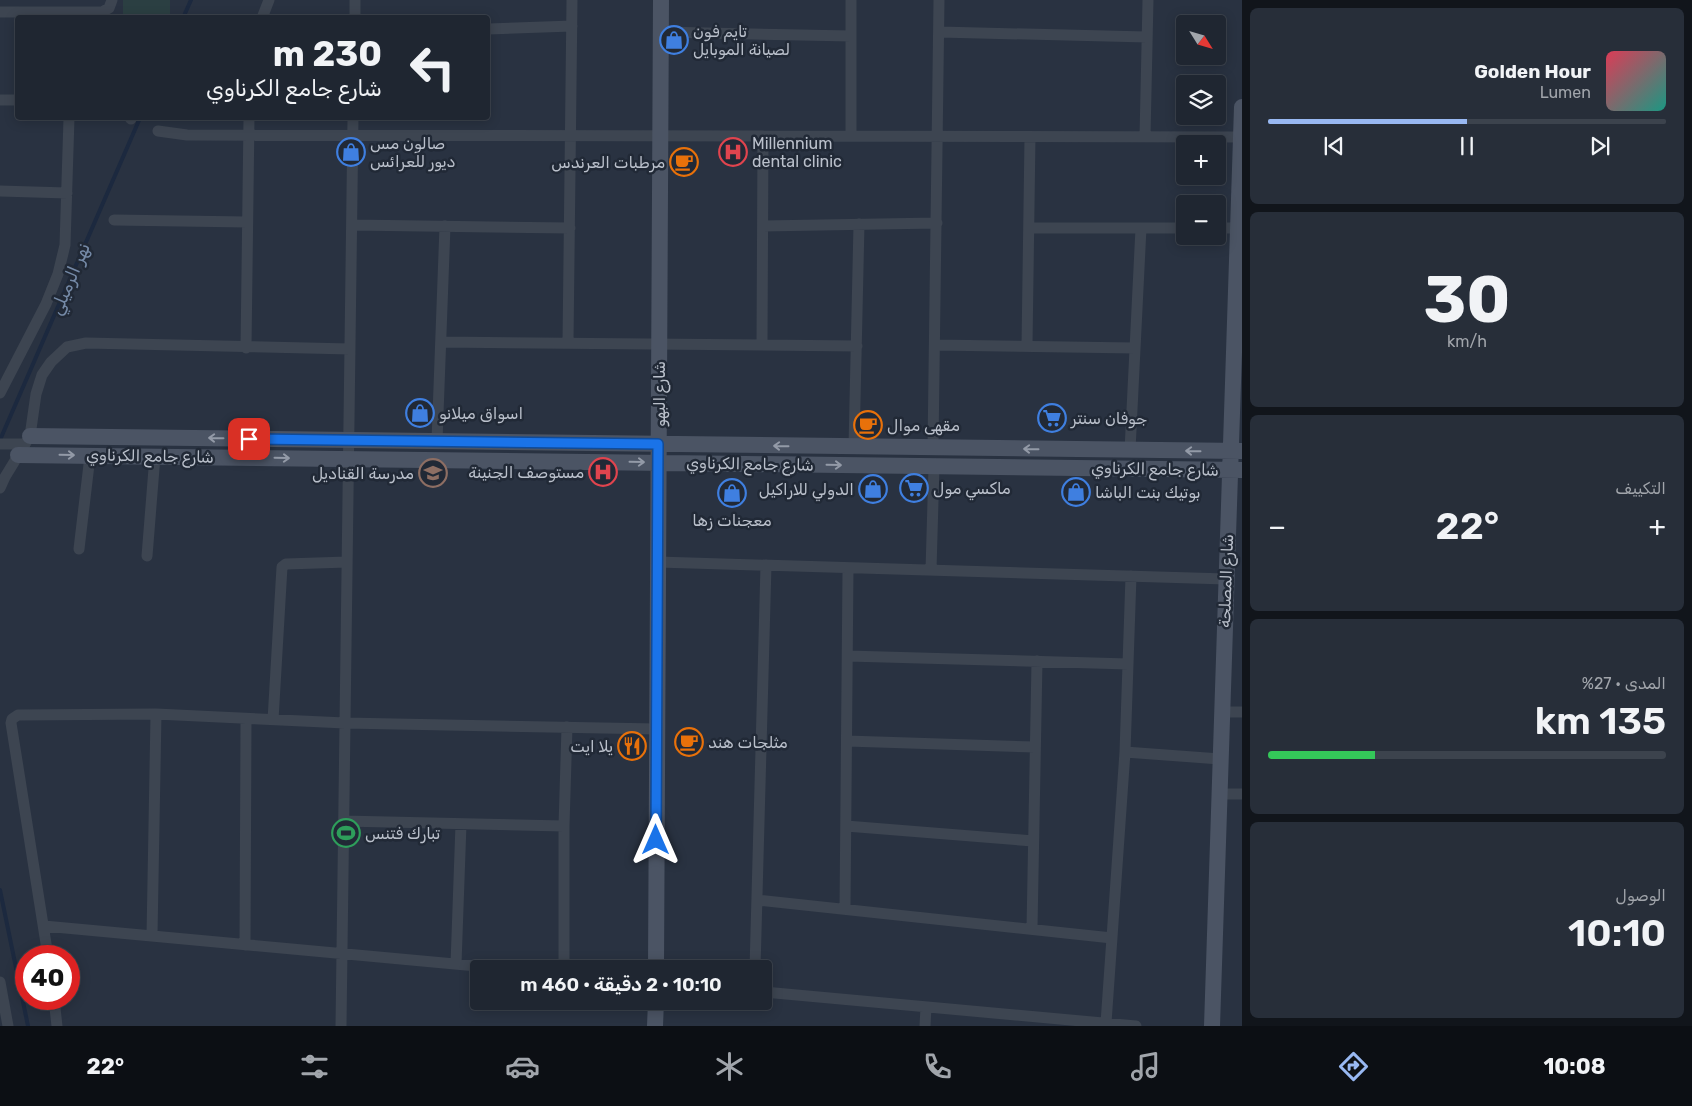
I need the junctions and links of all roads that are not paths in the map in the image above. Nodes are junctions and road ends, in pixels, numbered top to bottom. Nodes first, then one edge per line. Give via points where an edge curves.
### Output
1 (112, 0) edge
2 (269, 0) edge
3 (355, 0) edge
4 (572, 0) edge
5 (661, 0) edge
6 (851, 0) edge
7 (940, 0) edge
8 (1148, 0) edge
9 (0, 12) edge
10 (263, 15) edge
11 (354, 15) edge
12 (572, 26) junction
13 (490, 29) edge
14 (660, 32) junction
15 (940, 32) junction
16 (851, 36) junction
17 (1147, 37) junction
18 (0, 100) edge
19 (15, 100) edge
20 (1242, 107) edge
21 (70, 120) edge
22 (249, 120) edge
23 (353, 120) edge
24 (158, 131) dead end
25 (250, 135) junction
26 (353, 135) junction
27 (570, 136) junction
28 (660, 136) junction
29 (763, 136) junction
30 (851, 136) junction
31 (939, 136) junction
32 (1145, 137) junction
33 (1242, 137) edge
34 (1030, 138) junction
35 (0, 190) edge
36 (67, 193) junction
37 (114, 220) dead end
38 (247, 222) junction
39 (937, 223) junction
40 (859, 224) junction
41 (352, 225) junction
42 (445, 226) junction
43 (762, 226) junction
44 (570, 228) junction
45 (1029, 228) junction
46 (1141, 228) junction
47 (1176, 228) edge
48 (1226, 228) edge
49 (1238, 228) junction
50 (441, 342) junction
51 (568, 343) junction
52 (659, 344) junction
53 (762, 344) junction
54 (934, 345) junction
55 (857, 346) junction
56 (1027, 346) junction
57 (246, 348) junction
58 (1135, 348) junction
59 (350, 349) junction
60 (1238, 366) edge
61 (0, 393) edge
62 (349, 440) junction
63 (437, 441) junction
64 (0, 444) edge
65 (658, 444) junction
66 (24, 445) junction
67 (854, 446) junction
68 (933, 447) junction
69 (1130, 450) junction
70 (1236, 451) edge
71 (90, 456) junction
72 (156, 456) junction
73 (349, 459) junction
74 (658, 463) junction
75 (934, 466) junction
76 (1236, 470) edge
77 (0, 488) edge
78 (79, 549) dead end
79 (147, 556) dead end
80 (348, 562) junction
81 (658, 562) junction
82 (766, 565) junction
83 (848, 569) junction
84 (931, 570) junction
85 (1131, 576) junction
86 (1226, 579) junction
87 (848, 656) junction
88 (1037, 661) junction
89 (1128, 664) junction
90 (1222, 712) junction
91 (1242, 712) edge
92 (156, 714) junction
93 (0, 717) edge
94 (12, 719) junction
95 (246, 719) junction
96 (273, 720) junction
97 (345, 723) junction
98 (567, 727) junction
99 (657, 729) junction
100 (847, 741) junction
101 (1035, 747) junction
102 (1125, 752) junction
103 (1220, 759) junction
104 (1219, 794) junction
105 (1242, 794) edge
106 (344, 821) junction
107 (461, 824) junction
108 (564, 826) junction
109 (846, 826) junction
110 (1033, 841) junction
111 (757, 900) junction
112 (845, 909) junction
113 (44, 926) junction
114 (1032, 930) junction
115 (152, 936) junction
116 (1112, 938) junction
117 (47, 945) edge
118 (246, 945) junction
119 (342, 954) junction
120 (564, 960) edge
121 (656, 960) edge
122 (755, 960) edge
123 (456, 964) junction
124 (470, 965) edge
125 (0, 982) edge
126 (772, 993) edge
127 (926, 1007) junction
128 (55, 1010) edge
129 (656, 1010) edge
130 (1106, 1023) junction
131 (8, 1026) edge
132 (57, 1026) edge
133 (341, 1026) edge
134 (655, 1026) edge
135 (925, 1026) edge
136 (1136, 1026) edge
137 (1212, 1026) edge

1 - 9 street via 109,8 102,12
2 - 10 street
3 - 11 street
4 - 12 street
5 - 14 main road, شارع البهو
6 - 16 street
7 - 15 street
8 - 17 street
12 - 13 street
12 - 27 street
14 - 16 street
14 - 28 main road, شارع البهو
15 - 17 street
15 - 31 street
16 - 30 street
17 - 32 street
18 - 19 street
20 - 33 main road, شارع المصلحة
21 - 36 street
22 - 25 street
23 - 26 street
24 - 25 street via 187,135
25 - 26 street
25 - 38 street
26 - 27 street
26 - 41 street
27 - 28 street
27 - 44 street
28 - 29 street
28 - 52 main road, شارع البهو
29 - 30 street
29 - 43 street
30 - 31 street
31 - 34 street
31 - 39 street
32 - 33 street
32 - 34 street
33 - 49 main road, شارع المصلحة
34 - 45 street
35 - 36 street
36 - 61 street via 65,245 58,274
37 - 38 street
38 - 57 street
39 - 40 street
39 - 54 street
40 - 43 street
40 - 55 street
41 - 42 street
41 - 59 street
42 - 44 street
42 - 50 street
43 - 53 street
44 - 51 street
45 - 46 street
45 - 56 street
46 - 47 street
46 - 58 street
48 - 49 street
49 - 60 main road, شارع المصلحة
50 - 51 street
50 - 63 street
51 - 52 street
52 - 53 street
52 - 65 main road, شارع البهو
53 - 55 street
54 - 56 street
54 - 68 street
55 - 67 street
56 - 58 street
57 - 59 street
57 - 66 street via 86,343 67,348 42,375
58 - 69 street
59 - 62 street
60 - 70 main road, شارع المصلحة
62 - 63 main road, شارع جامع الكرناوي
62 -> 66 main road, شارع جامع الكرناوي
62 - 73 street
63 - 65 main road, شارع جامع الكرناوي
64 - 66 street
67 -> 65 main road, شارع جامع الكرناوي
65 - 74 main road, شارع البهو
66 -> 71 main road, شارع جامع الكرناوي
66 - 77 street
67 - 68 main road, شارع جامع الكرناوي
69 -> 68 main road, شارع جامع الكرناوي
70 -> 69 main road, شارع جامع الكرناوي
70 - 76 main road, شارع المصلحة
71 - 72 main road, شارع جامع الكرناوي
71 - 78 street
72 -> 73 main road, شارع جامع الكرناوي
72 - 79 street
73 -> 74 main road, شارع جامع الكرناوي
73 - 80 street
74 -> 75 main road, شارع جامع الكرناوي
74 - 81 main road, شارع البهو
75 - 76 main road, شارع جامع الكرناوي
75 - 84 street
76 - 86 main road, شارع المصلحة
80 - 96 street via 286,564 282,567
80 - 97 street
81 - 82 street
81 - 99 main road, شارع البهو
82 - 83 street
82 - 111 street
83 - 84 street
83 - 87 street
84 - 85 street
85 - 86 street
85 - 89 street
86 - 90 main road, شارع المصلحة
87 - 88 street
87 - 100 street
88 - 89 street
88 - 101 street
89 - 102 street
90 - 91 street
90 - 103 main road, شارع المصلحة
92 - 94 street via 18,715
92 - 95 street
92 - 115 street
93 - 94 street
94 - 113 street
95 - 96 street
95 - 118 street
96 - 97 street
97 - 98 street
97 - 106 street
98 - 99 street
98 - 108 street
99 - 121 main road, شارع البهو
100 - 101 street
100 - 109 street
101 - 110 street
102 - 103 street
102 - 116 street
103 - 104 main road, شارع المصلحة
104 - 105 street
104 - 137 main road, شارع المصلحة
106 - 107 street
106 - 119 street
107 - 108 street
107 - 123 street
108 - 120 street
109 - 110 street
109 - 112 street
110 - 114 street
111 - 112 street
111 - 122 street
112 - 114 street
113 - 115 street
113 - 117 street
114 - 116 street
115 - 118 street
116 - 130 street
118 - 119 street
119 - 123 street
119 - 133 street
123 - 124 street
125 - 131 street
126 - 127 street
127 - 130 street
127 - 135 street
128 - 132 street
129 - 134 main road
130 - 136 street

